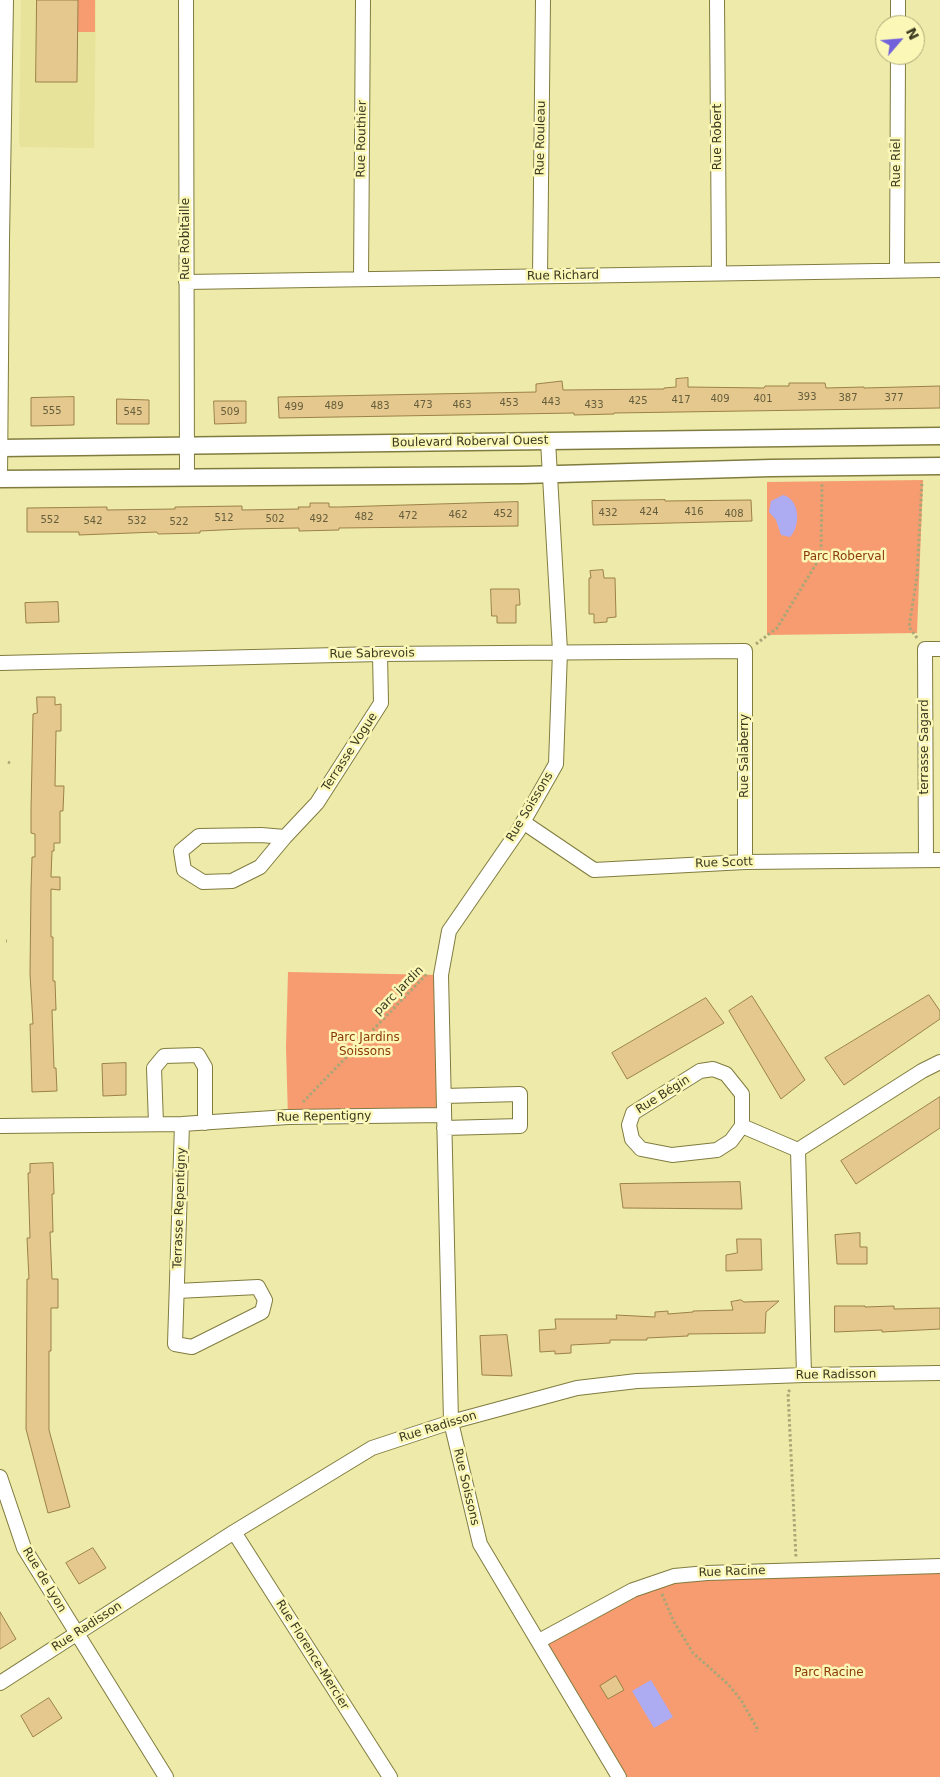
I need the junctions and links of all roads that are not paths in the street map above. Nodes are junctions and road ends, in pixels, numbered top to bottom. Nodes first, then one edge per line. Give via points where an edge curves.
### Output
1 (6, 0) edge
2 (186, 0) edge
3 (363, 0) edge
4 (543, 0) edge
5 (717, 0) edge
6 (898, 0) edge
7 (898, 15) edge
8 (3, 54) edge
9 (898, 65) edge
10 (1, 239) edge
11 (897, 270) junction
12 (940, 270) edge
13 (719, 273) junction
14 (540, 276) junction
15 (361, 279) junction
16 (186, 282) junction
17 (940, 436) edge
18 (548, 441) junction
19 (187, 446) junction
20 (1, 448) edge
21 (940, 466) edge
22 (549, 474) junction
23 (187, 478) junction
24 (0, 479) edge
25 (940, 649) edge
26 (560, 651) junction
27 (745, 651) joint
28 (380, 654) junction
29 (0, 663) edge
30 (523, 822) junction
31 (285, 837) junction
32 (933, 860) edge
33 (745, 862) junction
34 (940, 1062) edge
35 (444, 1096) junction
36 (444, 1122) junction
37 (205, 1123) junction
38 (156, 1124) junction
39 (182, 1124) junction
40 (0, 1126) edge
41 (742, 1126) junction
42 (798, 1150) junction
43 (177, 1291) junction
44 (940, 1373) edge
45 (804, 1375) junction
46 (451, 1422) junction
47 (0, 1478) edge
48 (234, 1532) junction
49 (940, 1566) edge
50 (76, 1634) junction
51 (539, 1641) junction
52 (0, 1683) edge
53 (166, 1777) edge
54 (390, 1777) edge
55 (619, 1777) edge

1 - 8 street
2 - 16 street, Rue Robitaille
3 - 15 street, Rue Routhier
4 - 14 street, Rue Rouleau
5 - 13 street, Rue Robert
6 - 7 street
8 - 10 street
9 - 11 street, Rue Riel
10 - 20 street
11 - 12 street, Rue Richard
11 - 13 street, Rue Richard
13 - 14 street, Rue Richard
14 - 15 street, Rue Richard
15 - 16 street, Rue Richard
16 - 19 street, Rue Robitaille
17 - 18 street, Boulevard Roberval Ouest
18 - 19 street, Boulevard Roberval Ouest
18 - 22 street, Rue Soissons
19 - 20 street, Boulevard Roberval Ouest
19 - 23 street, Rue Robitaille
20 - 24 street
21 - 22 street
22 - 23 street
22 - 26 street, Rue Soissons
23 - 24 street
25 - 32 street, terrasse Sagard via 925,649
26 - 27 street, Rue Sabrevois
26 - 28 street, Rue Sabrevois
26 - 30 street, Rue Soissons via 556,764
27 - 33 street, Rue Salaberry
28 - 29 street, Rue Sabrevois
28 - 31 street, Terrasse Vogue via 381,703 317,803
30 - 33 street, Rue Scott via 594,870
30 - 35 street, Rue Soissons via 450,931 442,970
31 - 31 street, Terrasse Vogue via 261,834 199,836 181,851 184,870 203,882 232,881 260,867
32 - 33 street, Rue Scott
34 - 42 street
35 - 36 street, Rue Soissons
35 - 36 street via 520,1094 520,1126
36 - 37 street, Rue Repentigny via 288,1117
36 - 46 street, Rue Soissons
37 - 38 street via 205,1068 198,1055 181,1055 164,1056 154,1068
37 - 39 street, Rue Repentigny
38 - 39 street, Rue Repentigny
38 - 40 street, Rue Repentigny
39 - 43 street, Terrasse Repentigny
41 - 41 street, Rue Bégin via 742,1094 726,1074 712,1069 700,1072 633,1113 629,1125 632,1139 641,1149 672,1154 717,1150 731,1141
41 - 42 street
42 - 45 street
43 - 43 street, Terrasse Repentigny via 258,1287 265,1300 262,1312 192,1347 176,1344
44 - 45 street, Rue Radisson
45 - 46 street, Rue Radisson via 636,1381 577,1388
46 - 48 street, Rue Radisson via 372,1448
46 - 51 street, Rue Soissons via 480,1544
47 - 50 street, Rue de Lyon via 24,1548
48 - 50 street, Rue Radisson
48 - 54 street, Rue Florence-Mercier
49 - 51 street, Rue Racine via 674,1576 634,1590
50 - 52 street, Rue Radisson
50 - 53 street, Rue de Lyon
51 - 55 street, Rue Soissons

